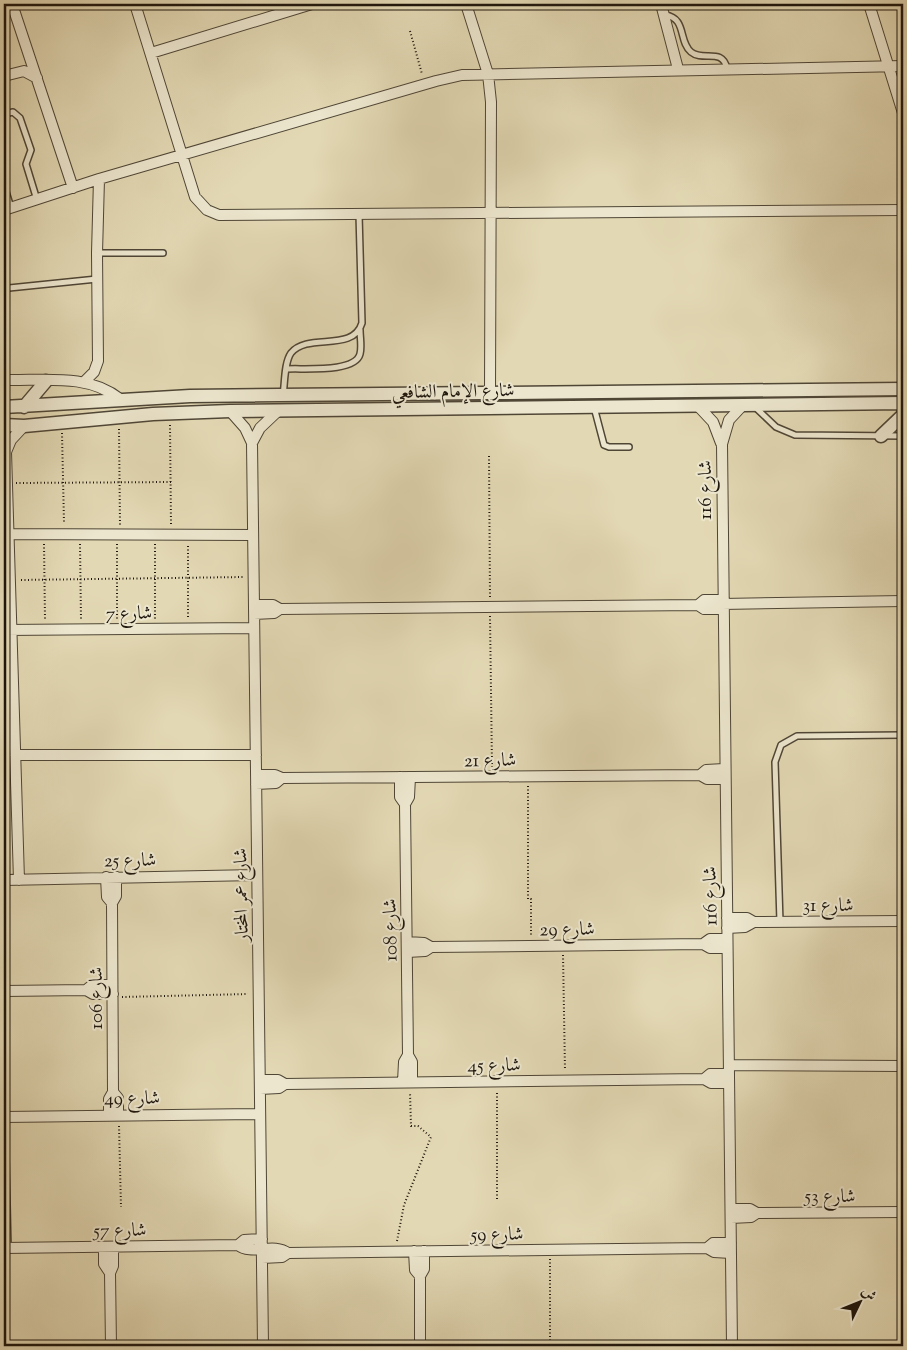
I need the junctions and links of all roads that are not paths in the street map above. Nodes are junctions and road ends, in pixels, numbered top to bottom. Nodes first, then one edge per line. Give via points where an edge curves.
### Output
1 (12, 4) edge
2 (135, 4) edge
3 (312, 4) edge
4 (466, 4) edge
5 (661, 4) edge
6 (870, 4) edge
7 (665, 15) junction
8 (151, 54) junction
9 (889, 66) junction
10 (903, 66) edge
11 (678, 69) junction
12 (727, 69) junction
13 (488, 74) junction
14 (4, 76) edge
15 (38, 79) junction
16 (903, 113) edge
17 (4, 114) edge
18 (182, 156) junction
19 (99, 179) junction
20 (4, 185) edge
21 (73, 188) junction
22 (37, 200) junction
23 (8, 209) edge
24 (903, 210) edge
25 (360, 214) junction
26 (490, 214) junction
27 (97, 253) junction
28 (163, 253) dead end
29 (97, 279) junction
30 (4, 286) edge
31 (360, 330) junction
32 (287, 368) junction
33 (4, 380) edge
34 (46, 381) junction
35 (85, 381) junction
36 (903, 389) edge
37 (490, 393) junction
38 (283, 395) junction
39 (120, 399) junction
40 (903, 403) edge
41 (748, 405) junction
42 (4, 406) edge
43 (698, 406) junction
44 (24, 407) junction
45 (594, 407) junction
46 (279, 410) junction
47 (230, 411) junction
48 (903, 415) edge
49 (4, 426) edge
50 (24, 426) junction
51 (881, 436) junction
52 (903, 436) edge
53 (252, 443) junction
54 (722, 444) junction
55 (629, 447) dead end
56 (5, 448) edge
57 (6, 534) edge
58 (253, 535) junction
59 (903, 601) edge
60 (722, 604) junction
61 (254, 610) junction
62 (254, 628) junction
63 (8, 630) edge
64 (903, 735) edge
65 (15, 755) junction
66 (256, 755) junction
67 (724, 774) junction
68 (405, 777) junction
69 (256, 779) junction
70 (257, 875) junction
71 (111, 877) junction
72 (4, 880) edge
73 (19, 880) junction
74 (903, 921) edge
75 (780, 922) junction
76 (727, 923) junction
77 (727, 944) junction
78 (407, 947) junction
79 (4, 991) edge
80 (112, 992) junction
81 (903, 1066) edge
82 (729, 1074) junction
83 (408, 1082) junction
84 (260, 1084) junction
85 (260, 1114) junction
86 (116, 1115) junction
87 (5, 1117) edge
88 (903, 1212) edge
89 (731, 1213) junction
90 (108, 1247) junction
91 (6, 1248) edge
92 (731, 1248) junction
93 (262, 1249) junction
94 (419, 1251) junction
95 (111, 1346) edge
96 (263, 1346) edge
97 (420, 1346) edge
98 (732, 1346) edge

1 - 15 street
2 - 8 street
3 - 8 street
4 - 13 street
5 - 7 street
6 - 9 street
7 - 11 street
7 - 12 lane via 680,24 691,52 699,56 719,56
8 - 18 street
9 - 10 street
9 - 12 street
9 - 16 street
11 - 12 street
11 - 13 street
13 - 18 street via 462,75 425,84
13 - 26 street via 491,102
14 - 15 street via 24,71
15 - 21 street
17 - 22 lane via 13,112 20,118 32,150 26,164
18 - 19 street
18 - 25 street via 195,197 213,213
19 - 21 street
19 - 27 street
20 - 23 lane
21 - 22 street
22 - 23 street
24 - 26 street
25 - 26 street
25 - 31 lane
26 - 37 street
27 - 28 lane
27 - 29 street
29 - 30 lane
29 - 35 street via 98,361 94,372
31 - 32 lane via 348,338 302,346 291,354
31 - 32 lane via 360,353 352,364
32 - 38 lane
33 - 34 street
34 - 35 street
34 - 44 street
35 - 39 street
36 - 37 street, شارع الإمام الشافعي
37 - 38 street, شارع الإمام الشافعي
38 - 39 street, شارع الإمام الشافعي
39 - 44 street, شارع الإمام الشافعي
40 - 41 street, شارع الإمام الشافعي
41 - 43 street, شارع الإمام الشافعي
41 - 51 lane via 788,434
41 - 54 street, شارع 116 via 729,420
42 - 44 street, شارع الإمام الشافعي
43 - 45 street, شارع الإمام الشافعي
43 - 54 street, شارع 116 via 713,422
45 - 46 street, شارع الإمام الشافعي
45 - 55 lane via 604,445
46 - 47 street, شارع الإمام الشافعي
46 - 53 street via 265,421
47 - 50 street, شارع الإمام الشافعي
47 - 53 street, شارع عمر المختار via 245,428
48 - 51 street
49 - 50 street, شارع الإمام الشافعي
50 - 56 street
51 - 52 lane
53 - 58 street, شارع عمر المختار
54 - 60 street, شارع 116
56 - 57 street
57 - 58 street
57 - 63 street via 10,580
58 - 61 street, شارع عمر المختار
59 - 60 street
60 - 61 street via 704,600 698,605 280,609 274,613
60 - 67 street, شارع 116
61 - 62 street, شارع عمر المختار
62 - 63 street, شارع 7
62 - 66 street, شارع عمر المختار
63 - 65 street
64 - 75 lane via 797,736 781,745 775,762
65 - 66 street
65 - 73 street
66 - 69 street, شارع عمر المختار
67 - 68 street, شارع 21 via 706,770 700,775
67 - 76 street, شارع 116
68 - 69 street, شارع 21 via 282,778 276,783
68 - 78 street, شارع 108 via 409,797 405,804
69 - 70 street, شارع عمر المختار
70 - 71 street, شارع 25
70 - 84 street, شارع عمر المختار
71 - 73 street, شارع 25
71 - 80 street, شارع 106 via 107,897 112,903
72 - 73 street, شارع 25
74 - 75 street, شارع 31
75 - 76 street, شارع 31 via 754,922 747,918
76 - 77 street, شارع 116
77 - 78 street, شارع 29 via 710,939 703,944 431,947 424,943
77 - 82 street, شارع 116
78 - 83 street, شارع 108 via 408,1055 412,1062
79 - 80 street
80 - 86 street, شارع 106
81 - 82 street, شارع 45
82 - 83 street, شارع 45 via 710,1074 704,1079
82 - 89 street, شارع 116
83 - 84 street, شارع 45 via 285,1084 279,1088
84 - 85 street, شارع عمر المختار
85 - 86 street, شارع 49
85 - 93 street, شارع عمر المختار
86 - 87 street, شارع 49
87 - 91 lane
88 - 89 street, شارع 53 via 757,1212 751,1217
89 - 92 street, شارع 116
90 - 91 street, شارع 57
90 - 93 street, شارع 57 via 238,1245 245,1249
90 - 95 street via 114,1266 110,1273
92 - 94 street, شارع 59 via 714,1252 707,1248
92 - 98 street, شارع 116
93 - 94 street, شارع 59 via 282,1257 288,1252
93 - 96 street, شارع عمر المختار
94 - 97 street via 424,1269 420,1276

